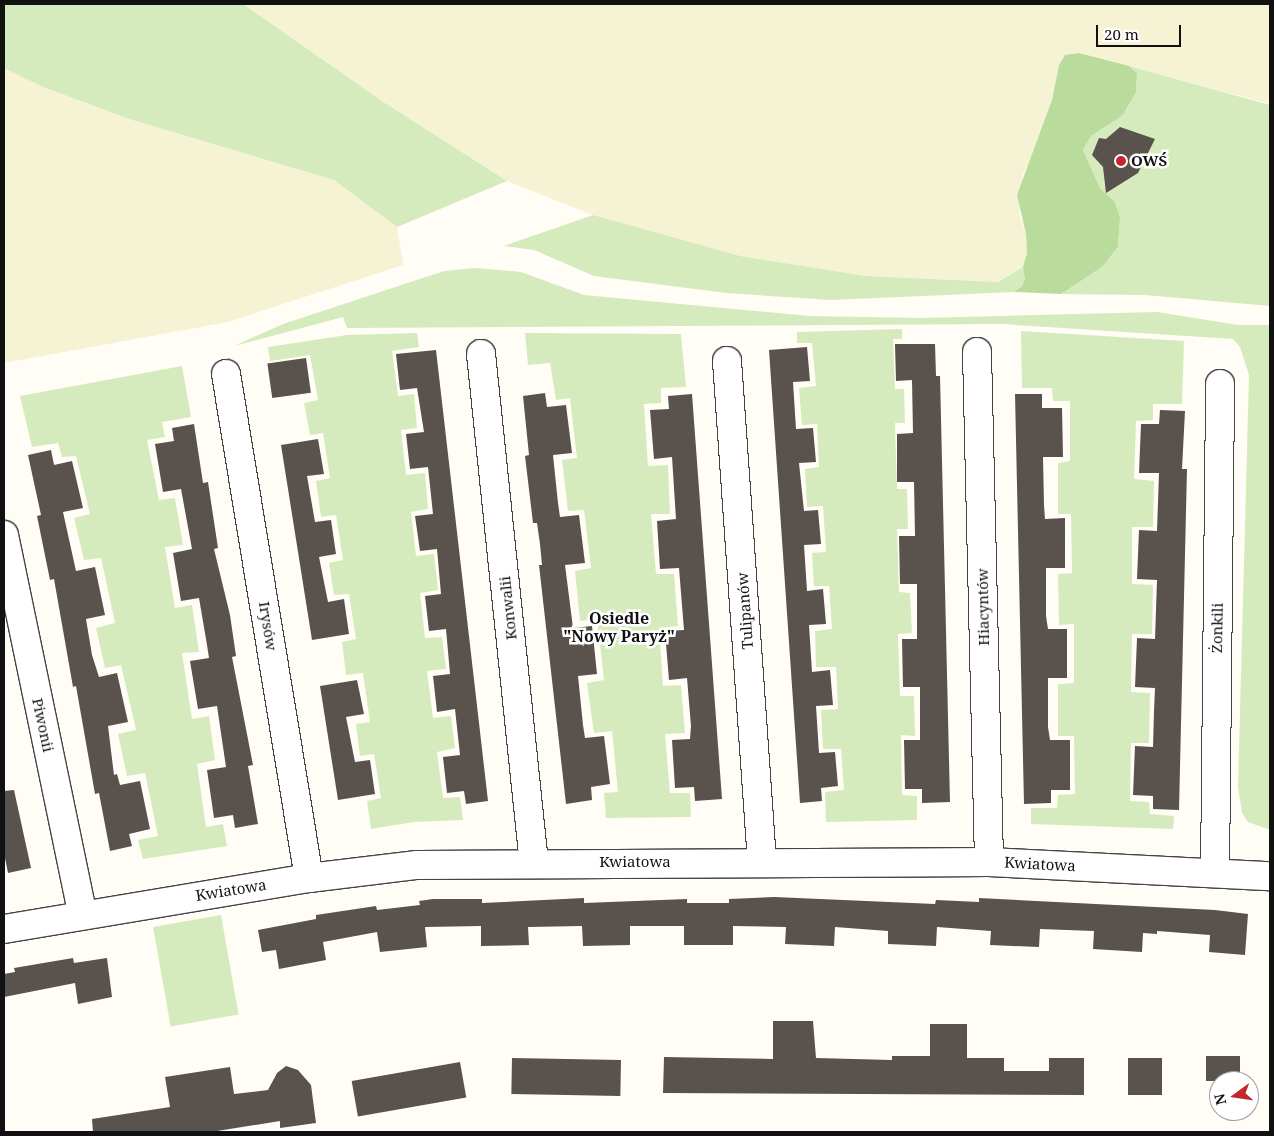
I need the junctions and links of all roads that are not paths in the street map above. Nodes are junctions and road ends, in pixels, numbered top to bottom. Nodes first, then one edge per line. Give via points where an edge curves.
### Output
1 (977, 352) dead end
2 (482, 354) dead end
3 (727, 361) dead end
4 (226, 374) dead end
5 (1220, 384) dead end
6 (4, 535) edge
7 (762, 861) junction
8 (989, 862) junction
9 (534, 863) junction
10 (1214, 872) junction
11 (1270, 876) edge
12 (309, 878) junction
13 (83, 915) junction
14 (4, 929) edge

1 - 8 street, Hiacyntów
2 - 9 street, Konwalii
3 - 7 street, Tulipanów
4 - 12 street, Irysów
5 - 10 street, Żonkili
6 - 13 street, Piwonii
7 - 8 street, Kwiatowa
7 - 9 street, Kwiatowa
8 - 10 street, Kwiatowa
9 - 12 street, Kwiatowa via 417,865
10 - 11 street, Kwiatowa
12 - 13 street, Kwiatowa
13 - 14 street, Kwiatowa

